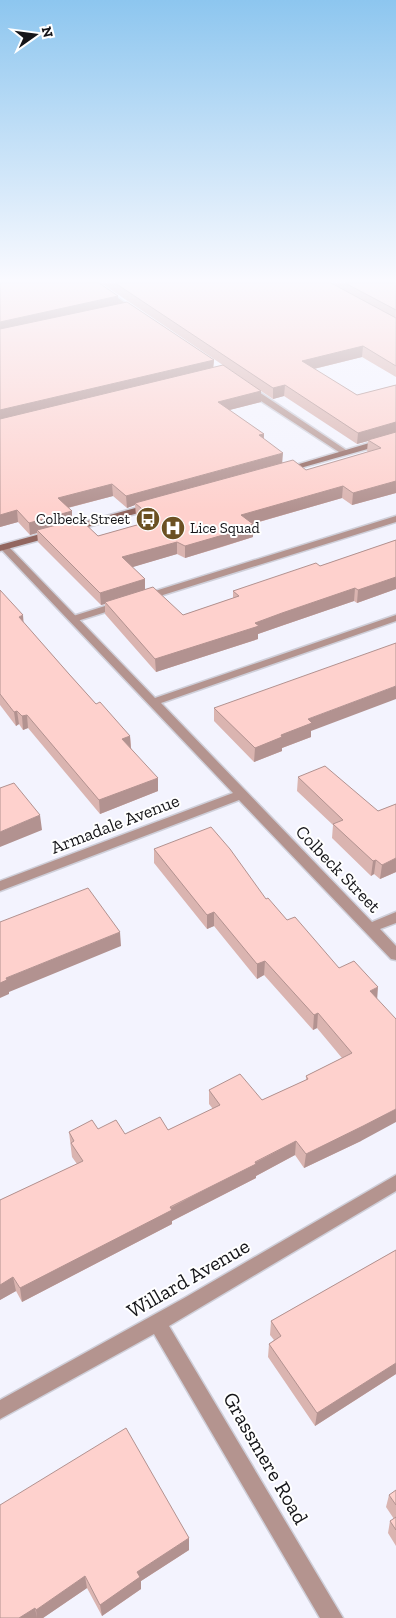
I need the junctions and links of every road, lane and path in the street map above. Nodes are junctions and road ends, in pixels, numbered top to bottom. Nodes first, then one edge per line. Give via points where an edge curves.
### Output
1 (239, 383) edge
2 (396, 438) edge
3 (345, 452) junction
4 (274, 472) edge
5 (160, 504) edge
6 (396, 519) edge
7 (2, 548) edge
8 (396, 618) edge
9 (74, 619) junction
10 (154, 702) junction
11 (242, 794) junction
12 (0, 886) edge
13 (396, 917) edge
14 (370, 928) junction
15 (396, 955) edge
16 (396, 1182) edge
17 (157, 1323) junction
18 (0, 1410) edge
19 (332, 1618) edge

1 - 3 street
2 - 3 main road
3 - 4 main road
5 - 7 main road
6 - 9 street
7 - 9 street, Colbeck Street
8 - 10 street
9 - 10 street, Colbeck Street
10 - 11 street, Colbeck Street
11 - 12 street, Armadale Avenue
11 - 14 street, Colbeck Street
13 - 14 street
14 - 15 street, Colbeck Street
16 - 17 street, Willard Avenue
17 - 18 street, Willard Avenue
17 - 19 street, Grassmere Road

